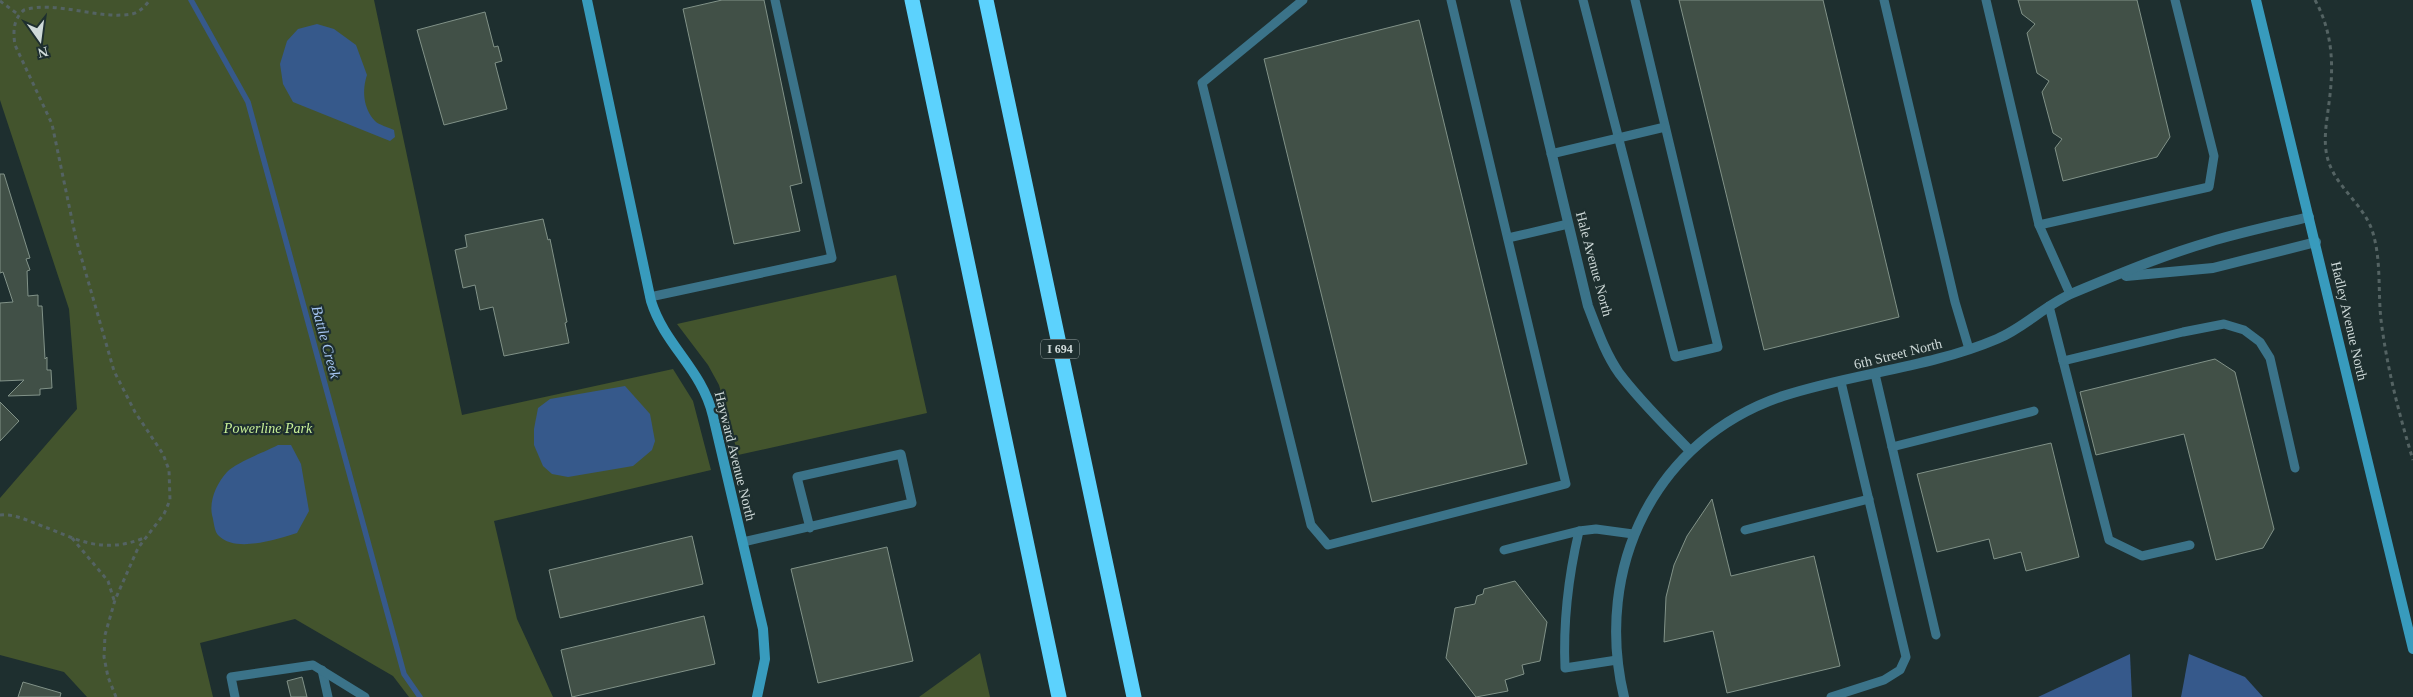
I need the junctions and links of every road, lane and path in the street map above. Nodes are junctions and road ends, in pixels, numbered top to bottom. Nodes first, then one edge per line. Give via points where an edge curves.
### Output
1 (150, 0) edge
2 (587, 0) edge
3 (775, 0) edge
4 (912, 0) edge
5 (986, 0) edge
6 (1304, 0) edge
7 (1450, 0) edge
8 (1514, 0) edge
9 (1583, 0) edge
10 (1635, 0) edge
11 (1884, 0) edge
12 (1986, 0) edge
13 (2175, 0) edge
14 (2256, 0) edge
15 (2315, 0) edge
16 (0, 1) edge
17 (43, 1) edge
18 (74, 4) dead end
19 (19, 15) junction
20 (1665, 127) junction
21 (1618, 137) junction
22 (1552, 154) junction
23 (2310, 217) junction
24 (1568, 224) junction
25 (2039, 225) junction
26 (1508, 238) junction
27 (2316, 242) junction
28 (2112, 278) junction
29 (2070, 294) junction
30 (650, 297) junction
31 (2049, 306) junction
32 (1969, 350) junction
33 (2063, 361) junction
34 (1875, 374) junction
35 (1841, 382) junction
36 (2034, 411) dead end
37 (1892, 447) junction
38 (1690, 451) junction
39 (2413, 460) edge
40 (2296, 468) dead end
41 (1869, 499) junction
42 (0, 515) edge
43 (810, 528) junction
44 (1745, 530) dead end
45 (1579, 531) junction
46 (1634, 534) junction
47 (72, 537) junction
48 (144, 538) junction
49 (743, 542) junction
50 (2190, 544) dead end
51 (1504, 550) dead end
52 (114, 600) junction
53 (1936, 635) dead end
54 (2413, 649) edge
55 (1617, 660) junction
56 (322, 670) junction
57 (116, 697) edge
58 (235, 697) edge
59 (328, 697) edge
60 (365, 697) edge
61 (756, 697) edge
62 (1059, 697) edge
63 (1134, 697) edge
64 (1624, 697) edge
65 (1831, 697) edge

1 - 18 path via 134,14
2 - 30 street, Hayward Avenue North
3 - 30 lane via 832,258
4 - 62 highway
5 - 63 highway, I 694
6 - 26 lane via 1202,83 1311,526 1328,545 1566,484
7 - 26 lane
8 - 22 street, Hale Avenue North
9 - 21 lane
10 - 20 lane
11 - 32 lane via 1952,292
12 - 25 lane
13 - 25 lane via 2214,156 2209,186
14 - 23 street, Hadley Avenue North
15 - 39 path via 2322,14 2332,56 2326,155 2337,181 2362,211 2374,236 2387,358
16 - 19 path
17 - 19 path via 29,6
19 - 48 path via 15,23 15,45 52,124 76,239 114,371 135,412 163,454 169,470 170,500 164,514
20 - 21 lane
20 - 21 lane via 1718,347 1675,357
21 - 22 lane
22 - 24 street, Hale Avenue North
23 - 27 street, Hadley Avenue North
23 - 28 street, 6th Street North via 2209,242
24 - 26 lane
24 - 38 street, Hale Avenue North via 1588,306 1618,372
25 - 29 lane
27 - 28 street, 6th Street North via 2213,268
27 - 54 street, Hadley Avenue North
28 - 29 street, 6th Street North
29 - 31 street, 6th Street North
30 - 49 street, Hayward Avenue North via 662,328 697,376 709,400
31 - 32 street, 6th Street North via 1998,339
31 - 33 lane
32 - 34 street, 6th Street North
33 - 40 lane via 2224,324 2244,330 2260,342 2270,358
33 - 50 lane via 2109,540 2142,556
34 - 35 street, 6th Street North
34 - 37 lane
35 - 38 street, 6th Street North via 1785,395 1753,407 1718,428
35 - 41 lane
36 - 37 lane
37 - 53 lane
38 - 46 street via 1647,507
41 - 44 lane
41 - 65 lane via 1906,657 1900,670 1884,680
42 - 47 path via 16,516
43 - 43 lane via 912,503 901,454 798,477
43 - 49 lane
45 - 46 lane via 1610,530
45 - 51 lane
45 - 55 lane via 1565,611 1565,668
46 - 55 street via 1615,610
47 - 48 path via 103,546 117,546
47 - 52 path via 108,581
48 - 52 path
49 - 61 street, Hayward Avenue North via 764,634 764,669
52 - 57 path via 104,657
55 - 64 street
56 - 58 lane via 313,665 231,677
56 - 59 lane
56 - 60 lane

